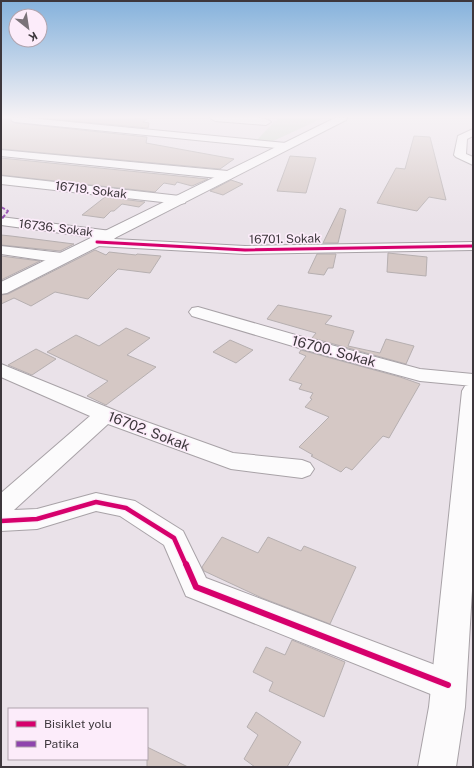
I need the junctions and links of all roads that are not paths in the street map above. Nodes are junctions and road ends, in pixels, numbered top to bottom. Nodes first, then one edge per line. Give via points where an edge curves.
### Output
1 (10, 154) edge
2 (270, 154) edge
3 (460, 154) edge
4 (473, 162) edge
5 (228, 175) junction
6 (1, 180) edge
7 (180, 200) junction
8 (1, 221) edge
9 (111, 235) junction
10 (97, 242) junction
11 (473, 246) edge
12 (1, 250) edge
13 (62, 258) junction
14 (1, 289) edge
15 (198, 312) dead end
16 (1, 370) edge
17 (473, 380) edge
18 (473, 391) edge
19 (104, 414) junction
20 (302, 469) dead end
21 (1, 508) edge
22 (1, 521) edge
23 (448, 685) junction
24 (437, 767) edge

1 - 5 street
2 - 5 main road
3 - 4 street
5 - 7 main road
6 - 7 street, 16719. Sokak
7 - 9 main road
8 - 9 street, 16736. Sokak
9 - 10 main road
10 - 11 street, 16701. Sokak via 245,250
10 - 13 main road
12 - 13 street
13 - 14 main road
15 - 17 street, 16700. Sokak via 420,375
16 - 19 street, 16702. Sokak
18 - 23 main road
19 - 20 street, 16702. Sokak via 231,461
19 - 21 street
22 - 23 street via 37,519 96,502 126,508 174,538 196,587
23 - 24 main road

